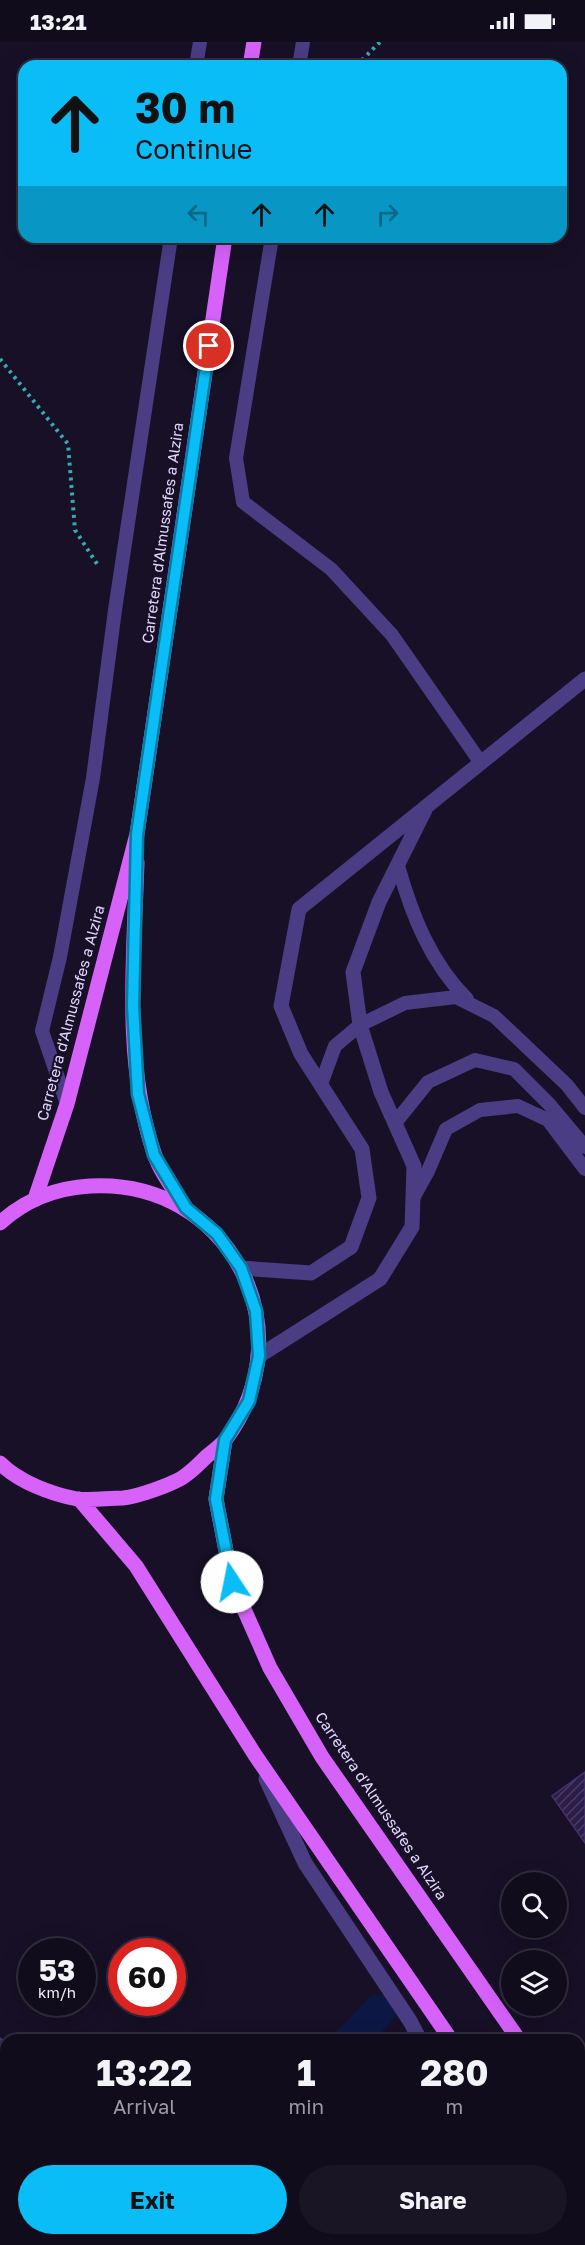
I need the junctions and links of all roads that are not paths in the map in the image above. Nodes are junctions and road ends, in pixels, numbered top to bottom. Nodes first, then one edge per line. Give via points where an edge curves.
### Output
1 (200, 42) edge
2 (254, 42) edge
3 (303, 42) edge
4 (197, 60) edge
5 (251, 60) edge
6 (300, 60) edge
7 (170, 243) edge
8 (224, 243) edge
9 (271, 243) edge
10 (585, 679) edge
11 (481, 763) junction
12 (427, 805) junction
13 (137, 834) junction
14 (398, 866) junction
15 (475, 1007) junction
16 (360, 1025) junction
17 (321, 1084) junction
18 (67, 1104) junction
19 (585, 1108) edge
20 (395, 1123) junction
21 (585, 1147) edge
22 (585, 1170) edge
23 (413, 1198) junction
24 (35, 1199) junction
25 (186, 1208) junction
26 (3, 1216) edge
27 (241, 1268) junction
28 (259, 1356) junction
29 (225, 1440) junction
30 (0, 1463) edge
31 (79, 1499) junction
32 (255, 1755) junction
33 (417, 2034) edge
34 (447, 2034) edge
35 (515, 2034) edge

1 - 4 lane
2 - 5 main road
3 - 6 lane
7 - 18 lane via 93,778 60,957 42,1031
8 - 13 main road, Carretera d'Almussafes a Alzira
9 - 11 lane via 236,458 243,502 331,569 392,635
10 - 11 street
11 - 12 street
12 - 14 street
12 - 17 street via 299,909 281,1006 301,1054
13 - 18 main road, Carretera d'Almussafes a Alzira
13 - 25 main road, Carretera d'Almussafes a Alzira via 133,1006 138,1094 154,1155
14 - 15 lane via 410,907 429,949 455,987
14 - 16 street via 379,902 353,972
15 - 16 lane via 456,997 405,1003
15 - 19 lane via 494,1016 537,1055
16 - 17 lane via 335,1046
16 - 20 street
17 - 27 street via 362,1149 369,1198 351,1248 311,1273
18 - 24 main road, Carretera d'Almussafes a Alzira
20 - 21 lane via 428,1083 475,1060 514,1069
20 - 23 street via 414,1166
22 - 23 lane via 548,1120 518,1106 480,1110 446,1129
23 - 28 street via 412,1227 380,1279
24 - 25 main road via 73,1187 112,1185 150,1192
24 - 26 main road
25 - 27 main road via 217,1234
27 - 28 main road via 256,1311
28 - 29 main road via 249,1401
29 - 31 main road via 184,1477 133,1497
29 - 35 main road, Carretera d'Almussafes a Alzira via 216,1499 232,1582 270,1668 322,1757
30 - 31 main road via 40,1488
31 - 32 main road via 136,1566
32 - 33 street via 305,1863
32 - 34 main road

